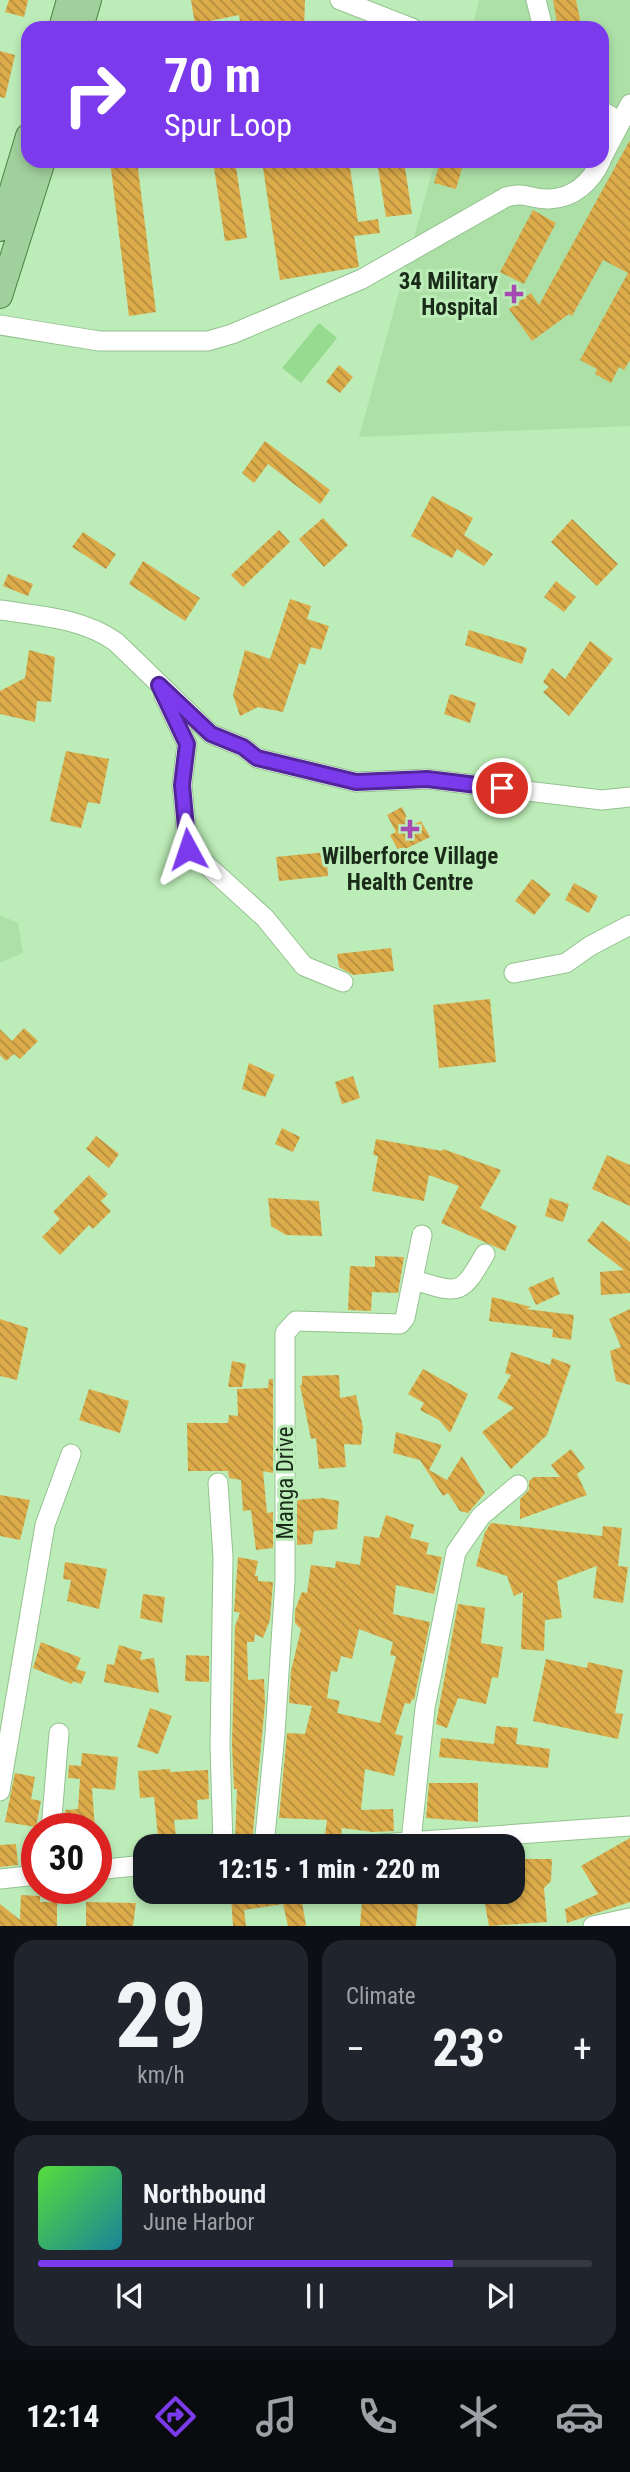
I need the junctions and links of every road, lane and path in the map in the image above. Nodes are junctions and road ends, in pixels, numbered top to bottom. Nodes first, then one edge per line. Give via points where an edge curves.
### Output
1 (69, 0) edge
2 (89, 0) edge
3 (340, 0) edge
4 (536, 0) edge
5 (63, 21) edge
6 (84, 21) edge
7 (394, 21) edge
8 (541, 21) edge
9 (630, 104) edge
10 (610, 116) edge
11 (21, 159) edge
12 (41, 168) edge
13 (597, 168) edge
14 (0, 229) edge
15 (0, 296) edge
16 (0, 325) edge
17 (0, 610) edge
18 (159, 685) junction
19 (630, 797) edge
20 (630, 925) edge
21 (514, 973) dead end
22 (343, 982) dead end
23 (422, 1235) dead end
24 (485, 1254) dead end
25 (414, 1280) junction
26 (71, 1454) dead end
27 (218, 1483) dead end
28 (518, 1485) dead end
29 (59, 1733) dead end
30 (0, 1791) edge
31 (52, 1813) edge
32 (630, 1826) edge
33 (223, 1834) edge
34 (265, 1834) edge
35 (412, 1834) edge
36 (513, 1834) edge
37 (133, 1866) edge
38 (112, 1868) edge
39 (21, 1877) edge
40 (0, 1879) edge
41 (630, 1919) edge
42 (593, 1926) edge

1 - 5 main road
2 - 6 main road
3 - 7 street
4 - 8 street
9 - 10 street
11 - 14 main road
12 - 15 main road
13 - 16 street via 582,188 569,195 506,197 362,279 208,341 99,341
17 - 18 street via 99,629
18 - 19 street via 211,734 257,758 298,770 356,782 427,779 602,800
18 - 22 street via 187,744 182,785 188,849 265,918 304,966
20 - 21 street via 566,963
23 - 25 street, Manga Drive
24 - 25 street via 468,1284 454,1290
25 - 34 street, Manga Drive via 400,1324 296,1321 285,1333 284,1622
26 - 30 street via 45,1525
27 - 33 street via 223,1557
28 - 35 street via 481,1516 456,1552 425,1708
29 - 31 street
32 - 36 street
37 - 38 street
39 - 40 street
41 - 42 street

